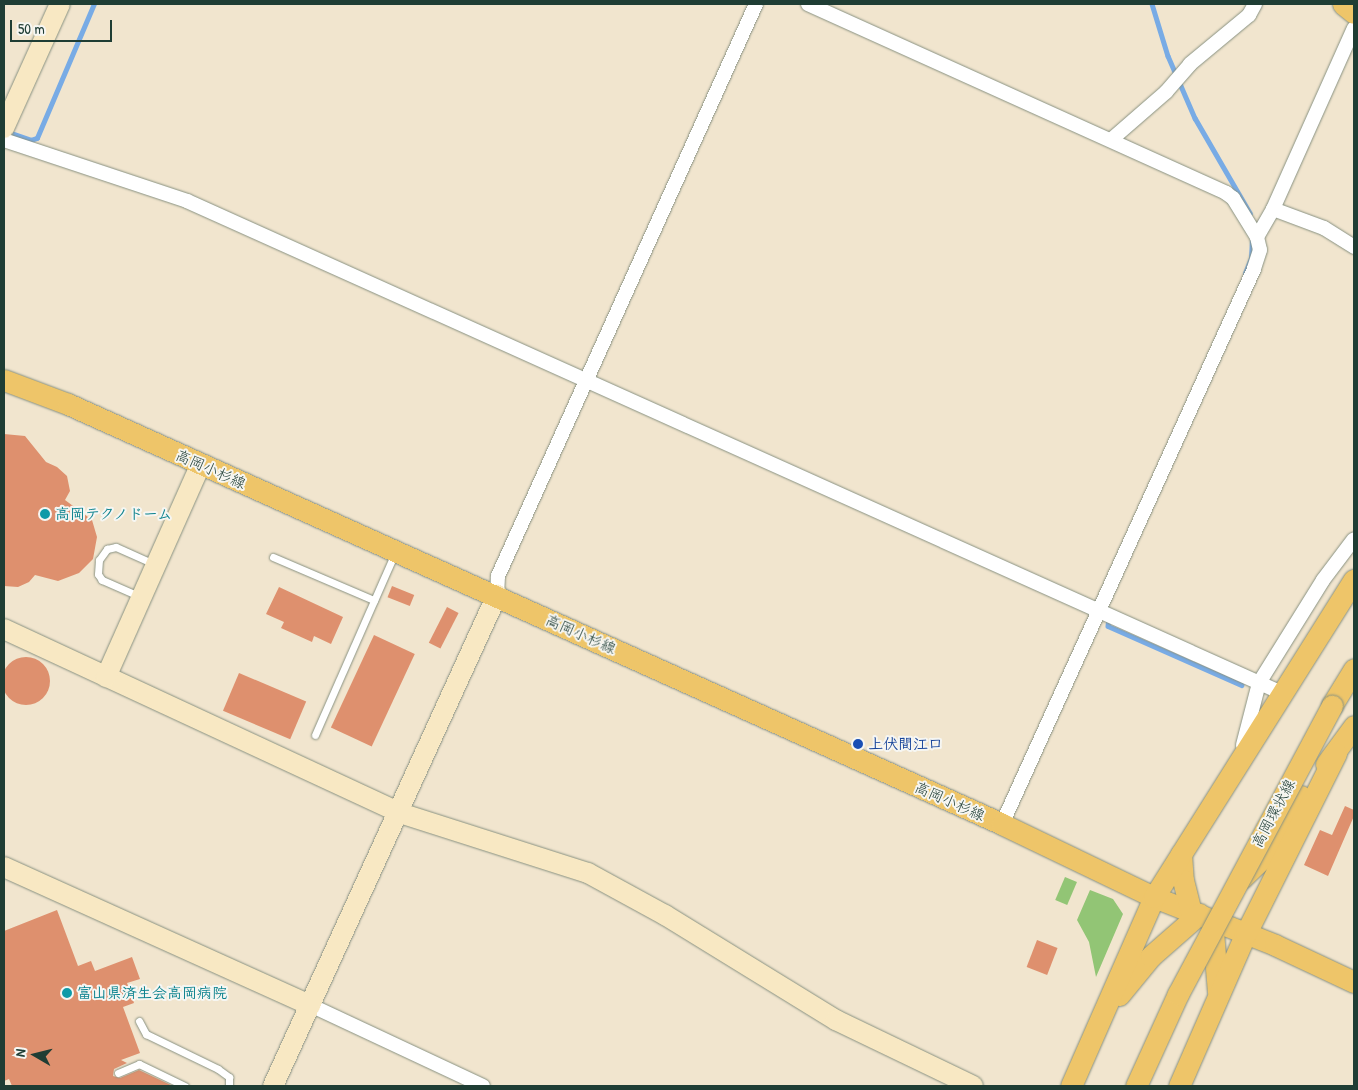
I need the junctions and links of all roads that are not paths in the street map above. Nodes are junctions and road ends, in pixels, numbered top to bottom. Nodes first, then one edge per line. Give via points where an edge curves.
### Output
1 (60, 4) edge
2 (756, 4) edge
3 (808, 4) edge
4 (1255, 4) edge
5 (1343, 4) edge
6 (1354, 13) edge
7 (1354, 28) edge
8 (5, 130) edge
9 (1112, 139) junction
10 (1273, 209) junction
11 (1257, 236) junction
12 (1354, 247) edge
13 (4, 380) edge
14 (586, 382) junction
15 (201, 464) junction
16 (1354, 539) edge
17 (396, 551) junction
18 (273, 557) dead end
19 (156, 565) junction
20 (1354, 580) edge
21 (497, 596) junction
22 (142, 597) junction
23 (374, 600) junction
24 (1100, 610) junction
25 (4, 629) edge
26 (1354, 669) edge
27 (1354, 675) edge
28 (106, 677) junction
29 (1259, 683) junction
30 (1282, 693) junction
31 (1332, 705) junction
32 (315, 735) dead end
33 (1348, 740) edge
34 (1239, 763) junction
35 (400, 813) junction
36 (1002, 824) junction
37 (1181, 854) junction
38 (4, 867) edge
39 (1154, 896) junction
40 (1202, 916) junction
41 (1246, 933) junction
42 (1354, 982) edge
43 (1218, 1002) junction
44 (310, 1005) junction
45 (1105, 1012) junction
46 (139, 1021) dead end
47 (118, 1073) dead end
48 (185, 1086) edge
49 (229, 1086) edge
50 (273, 1086) edge
51 (483, 1086) edge
52 (972, 1086) edge
53 (1071, 1086) edge
54 (1136, 1086) edge
55 (1179, 1086) edge

1 - 8 street
2 - 14 street
3 - 9 street
4 - 9 street via 1249,14 1190,64 1166,92
5 - 6 main road
7 - 10 street
8 - 14 street via 187,201
9 - 11 street via 1226,193 1233,198
10 - 11 street
10 - 12 street via 1324,228
11 - 24 street via 1260,250 1254,269
13 - 15 main road, 高岡小杉線 via 68,404
14 - 21 street via 498,576
14 - 24 street
15 - 17 main road, 高岡小杉線
15 - 19 street
16 - 29 street via 1323,580
17 - 21 main road, 高岡小杉線
17 - 23 lane
18 - 23 lane
19 - 22 street
19 - 22 lane via 116,547 107,549 98,560 98,574 102,580
20 - 30 main road
21 - 35 street
21 - 36 main road, 高岡小杉線
22 - 28 street
23 - 32 lane
24 - 29 street
24 - 36 street
25 - 28 street
26 - 31 main road, 高岡環状線
27 - 31 main road, 高岡環状線
28 - 35 street
29 - 30 street
29 - 34 street
30 - 34 main road
31 - 54 main road, 高岡環状線, bridge via 1178,994
33 - 40 main road via 1309,783 1262,859
33 - 41 main road
34 - 37 main road
35 - 44 street
35 - 52 street via 588,873 665,915 836,1020
36 - 39 main road, 高岡小杉線
37 - 39 main road
37 - 40 main road via 1182,880
38 - 44 street
39 - 40 main road
39 - 45 main road
40 - 41 main road
40 - 43 main road
40 - 45 main road via 1151,956
41 - 42 main road
41 - 43 main road
43 - 55 main road
44 - 50 street
44 - 51 street
45 - 53 main road
46 - 49 lane via 146,1034 218,1069 229,1077
47 - 48 lane via 139,1064

